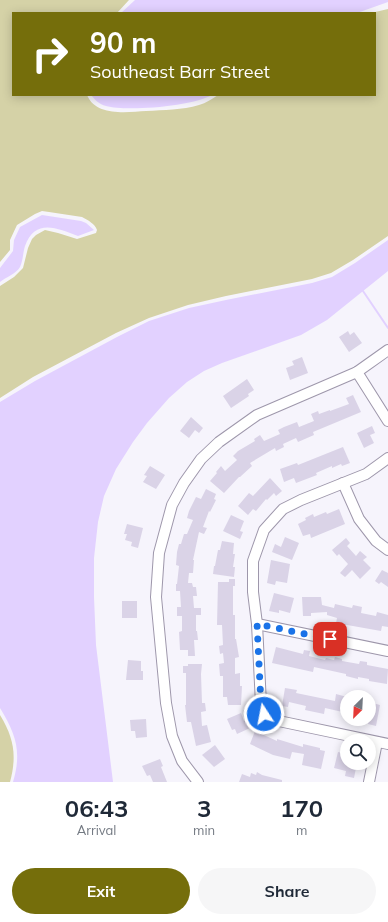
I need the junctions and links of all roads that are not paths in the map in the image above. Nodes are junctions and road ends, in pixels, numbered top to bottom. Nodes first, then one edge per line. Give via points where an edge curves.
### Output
1 (388, 350) edge
2 (357, 372) junction
3 (388, 421) edge
4 (388, 458) edge
5 (343, 483) junction
6 (388, 550) edge
7 (257, 624) junction
8 (388, 650) edge
9 (377, 742) junction
10 (388, 744) edge
11 (198, 782) edge
12 (369, 782) edge

1 - 2 street
2 - 3 street
2 - 11 street via 257,415 219,442 201,459 172,505 159,554 156,597 164,688 172,736 182,761
4 - 5 street via 366,474
5 - 6 street via 359,519 376,541
5 - 7 street via 283,509 264,530 253,561 252,592
7 - 8 street
7 - 9 street via 261,704 264,714 274,720
9 - 10 street
9 - 12 street

